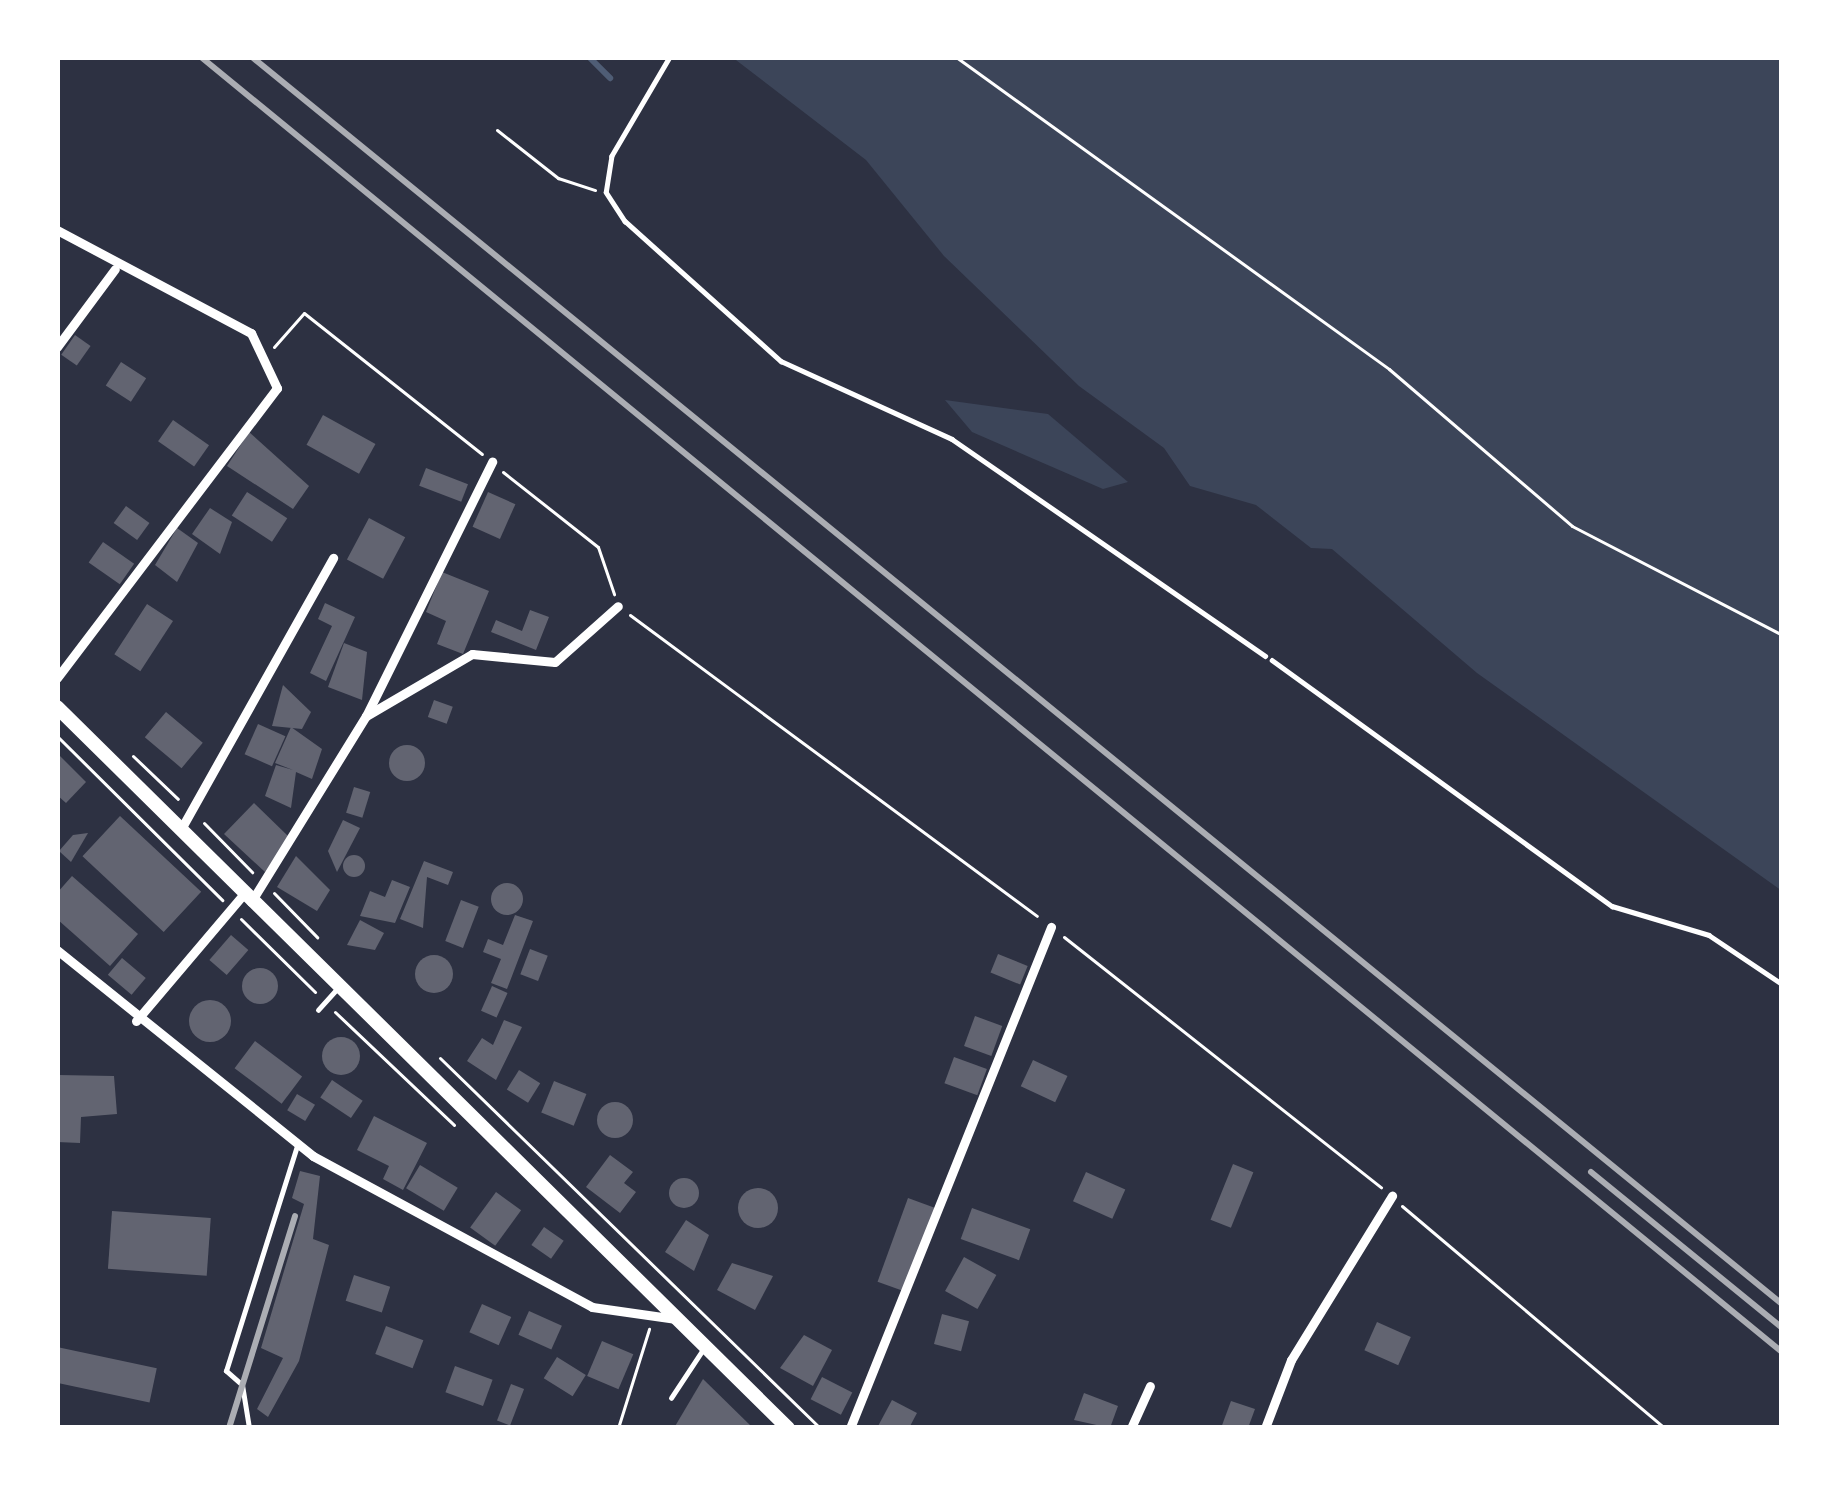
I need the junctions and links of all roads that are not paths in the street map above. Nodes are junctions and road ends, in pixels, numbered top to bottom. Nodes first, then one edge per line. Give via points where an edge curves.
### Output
1 (670, 57) edge
2 (57, 230) edge
3 (115, 269) junction
4 (57, 347) edge
5 (492, 462) road end
6 (333, 558) dead end
7 (619, 606) road end
8 (57, 678) edge
9 (57, 707) edge
10 (366, 716) junction
11 (179, 831) junction
12 (247, 899) junction
13 (1051, 927) road end
14 (57, 950) edge
15 (1782, 984) edge
16 (338, 988) junction
17 (319, 1010) dead end
18 (136, 1021) junction
19 (298, 1143) junction
20 (1392, 1196) road end
21 (676, 1318) junction
22 (705, 1347) junction
23 (1150, 1386) dead end
24 (671, 1398) dead end
25 (249, 1428) edge
26 (788, 1428) edge
27 (850, 1428) edge
28 (1131, 1428) edge
29 (1264, 1428) edge

1 - 15 lane via 612,156 606,192 781,361 952,439 1612,907 1709,935
2 - 3 street
3 - 4 street
3 - 8 street via 251,333 277,388
5 - 10 street
6 - 11 street
7 - 10 street via 555,662 472,654
9 - 11 main road
10 - 12 street
11 - 12 main road
12 - 16 main road
12 - 18 street
13 - 27 street
14 - 18 street
16 - 17 lane
16 - 21 main road
18 - 19 street
19 - 21 street via 592,1307
19 - 25 lane via 226,1371 242,1385
20 - 29 street via 1291,1360
21 - 22 main road
22 - 24 lane
22 - 26 main road
23 - 28 street

